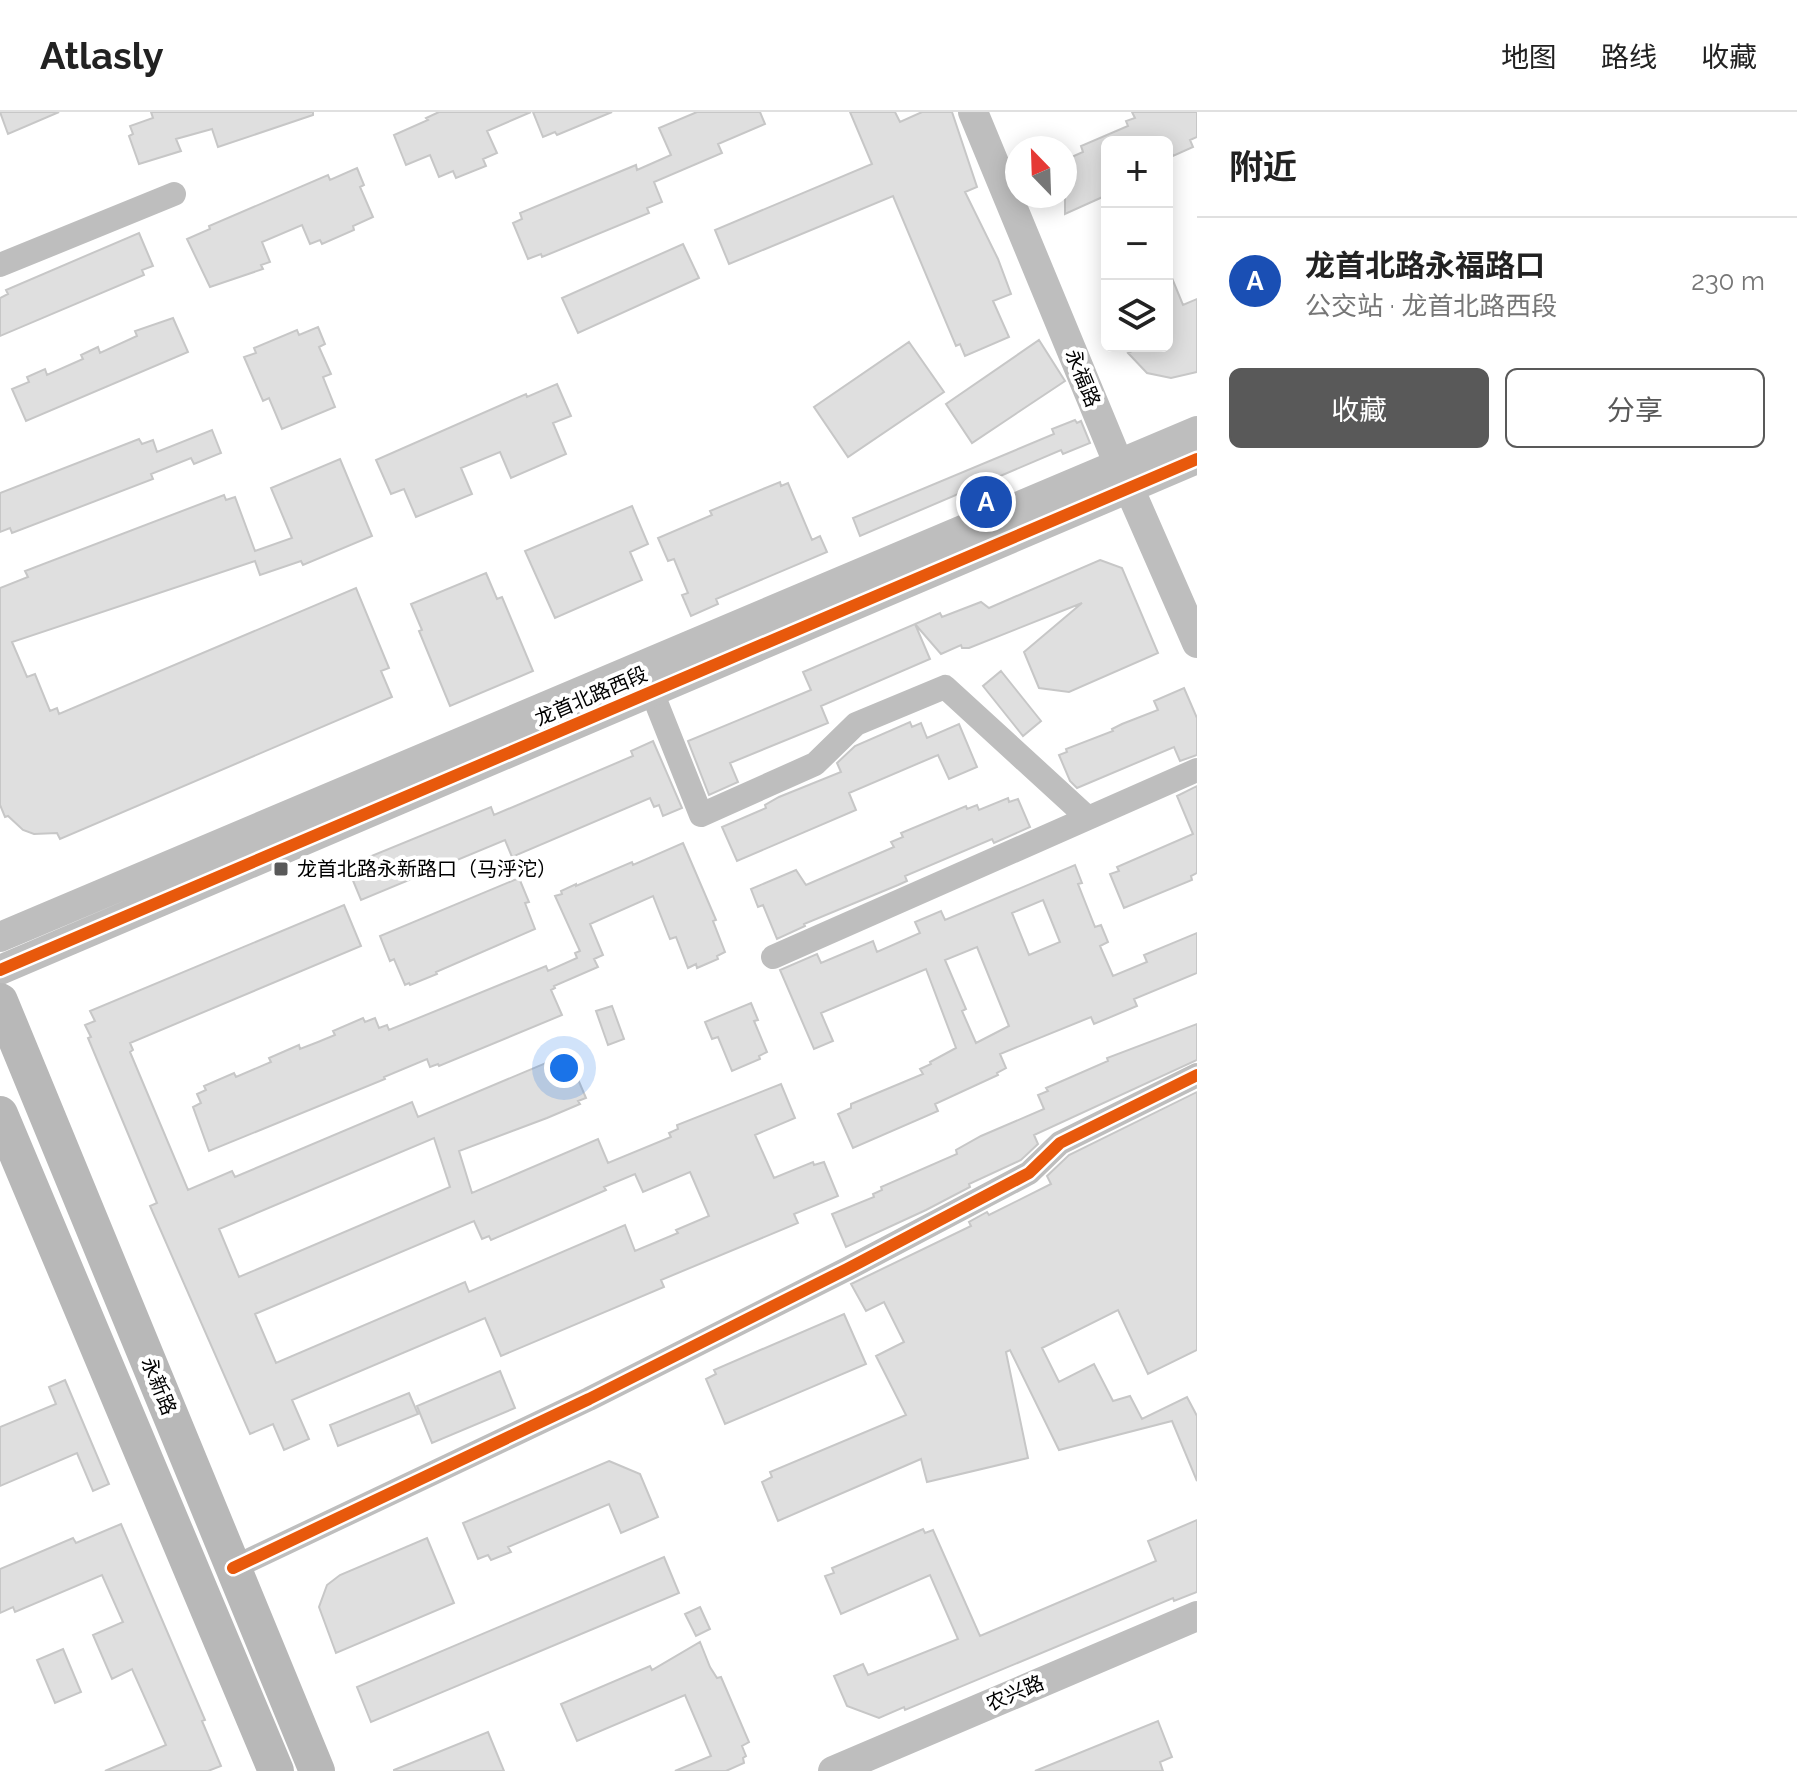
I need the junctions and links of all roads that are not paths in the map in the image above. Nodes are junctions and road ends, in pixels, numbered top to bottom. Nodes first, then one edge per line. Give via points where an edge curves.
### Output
1 (973, 112) edge
2 (174, 194) dead end
3 (0, 265) edge
4 (1197, 431) edge
5 (1197, 459) edge
6 (1124, 476) junction
7 (1197, 643) edge
8 (652, 692) junction
9 (1197, 770) edge
10 (1088, 818) junction
11 (0, 937) edge
12 (773, 957) dead end
13 (0, 970) edge
14 (0, 1001) edge
15 (1197, 1075) edge
16 (0, 1114) edge
17 (233, 1568) junction
18 (1197, 1616) edge
19 (276, 1771) edge
20 (317, 1771) edge
21 (833, 1771) edge

1 - 6 street, 永福路
2 - 3 street
4 - 6 street, 龙首北路西段
5 - 6 street, 龙首北路西段
6 - 7 street, 永福路
6 - 8 street, 龙首北路西段
6 - 11 street, 龙首北路西段
8 - 10 street via 701,815 815,764 856,724 945,687
8 - 13 street, 龙首北路西段
9 - 10 street
10 - 12 street
14 - 17 main road, 永新路
15 - 17 street via 1060,1143 1029,1173 847,1269
16 - 19 main road, 永新路
17 - 20 main road, 永新路
18 - 21 street, 农兴路

